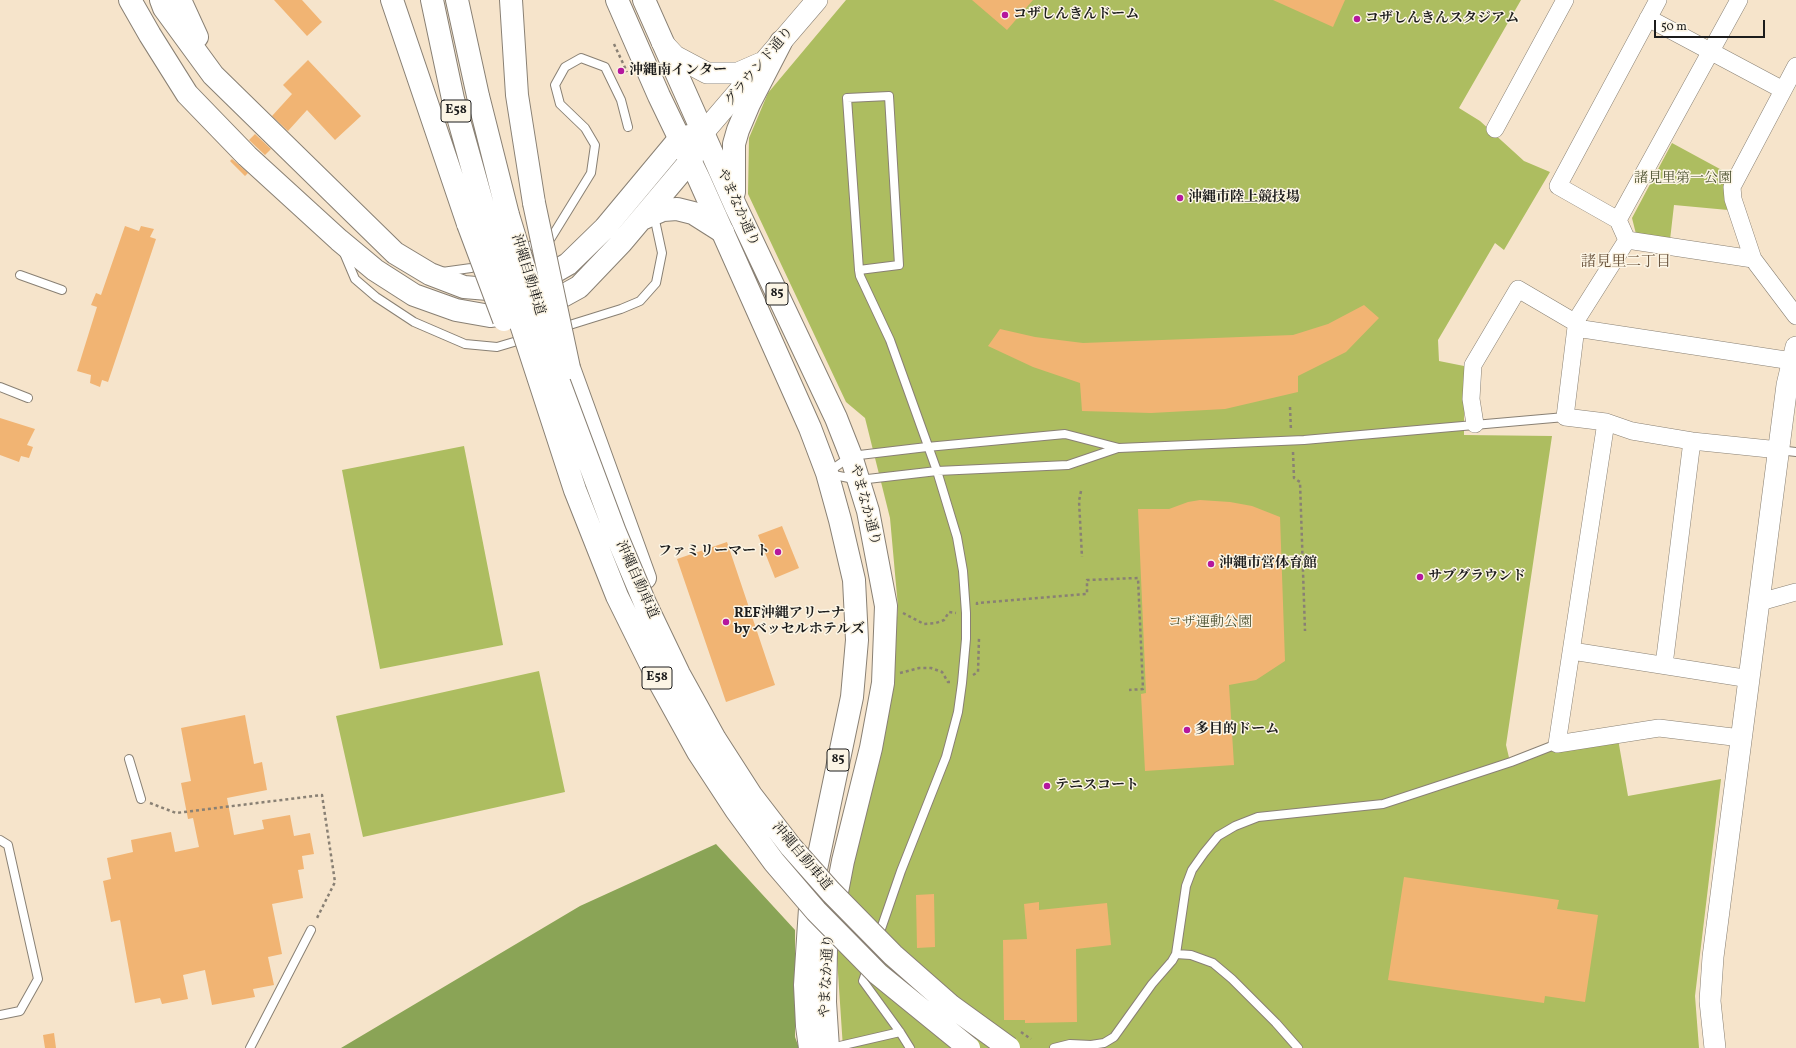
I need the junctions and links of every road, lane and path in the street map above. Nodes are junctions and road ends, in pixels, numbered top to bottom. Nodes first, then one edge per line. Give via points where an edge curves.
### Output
1 (130, 0) edge
2 (139, 0) edge
3 (161, 0) edge
4 (180, 0) edge
5 (392, 0) edge
6 (432, 0) edge
7 (457, 0) edge
8 (511, 0) edge
9 (617, 0) edge
10 (644, 0) edge
11 (817, 0) edge
12 (1564, 0) edge
13 (1658, 0) edge
14 (1739, 0) edge
15 (1648, 18) junction
16 (150, 35) junction
17 (662, 42) junction
18 (781, 42) junction
19 (614, 44) dead end
20 (1711, 52) junction
21 (764, 62) junction
22 (1796, 66) edge
23 (627, 72) dead end
24 (213, 75) junction
25 (1783, 90) junction
26 (628, 127) dead end
27 (1495, 129) dead end
28 (703, 133) junction
29 (680, 138) junction
30 (691, 160) junction
31 (736, 207) junction
32 (1618, 220) junction
33 (478, 222) junction
34 (649, 222) junction
35 (723, 232) junction
36 (338, 240) junction
37 (1627, 240) junction
38 (1753, 259) junction
39 (860, 270) junction
40 (430, 274) junction
41 (20, 275) dead end
42 (62, 290) dead end
43 (1796, 316) edge
44 (1576, 326) junction
45 (1794, 354) edge
46 (0, 388) edge
47 (28, 398) dead end
48 (1290, 407) dead end
49 (1565, 417) junction
50 (1606, 422) junction
51 (1475, 424) junction
52 (1292, 440) junction
53 (1692, 441) junction
54 (927, 447) junction
55 (1119, 448) junction
56 (1787, 451) edge
57 (851, 456) junction
58 (937, 471) junction
59 (827, 474) junction
60 (859, 480) junction
61 (1081, 491) dead end
62 (1082, 557) dead end
63 (1796, 592) edge
64 (1760, 602) junction
65 (902, 613) dead end
66 (966, 613) junction
67 (1305, 630) dead end
68 (979, 632) dead end
69 (1572, 651) junction
70 (1664, 665) junction
71 (679, 674) junction
72 (900, 674) dead end
73 (972, 676) dead end
74 (1750, 678) junction
75 (962, 683) junction
76 (1129, 690) dead end
77 (1741, 738) junction
78 (1557, 744) junction
79 (129, 760) dead end
80 (141, 799) joint
81 (0, 840) edge
82 (311, 930) joint
83 (1176, 954) junction
84 (0, 1015) edge
85 (900, 1032) junction
86 (1031, 1039) dead end
87 (1014, 1040) edge
88 (250, 1048) edge
89 (810, 1048) edge
90 (828, 1048) edge
91 (831, 1048) edge
92 (910, 1048) edge
93 (969, 1048) edge
94 (1054, 1048) edge
95 (1298, 1048) edge
96 (1715, 1048) edge

1 - 16 main road
2 - 16 main road
3 - 24 main road via 164,8
4 - 24 main road
5 - 33 main road
6 - 33 main road, E58
7 - 71 main road, 沖縄自動車道 / E58, bridge via 508,215 560,382 618,539
8 - 71 main road, bridge via 518,95 534,203 569,368
9 - 29 main road, やまなか通り / 85
10 - 17 main road, やまなか通り / 85
11 - 18 street, グラウンド通り
12 - 27 street
13 - 15 street
14 - 20 street
15 - 20 street
15 - 32 street via 1558,186
16 - 36 main road via 186,94 247,156
17 - 21 street via 675,56 708,73 738,73
17 - 28 main road, やまなか通り / 85
18 - 21 street, グラウンド通り
18 - 31 main road via 749,104 734,144 733,182
19 - 23 path
20 - 25 street
20 - 32 street
21 - 28 street, グラウンド通り
22 - 25 street
24 - 40 main road via 395,253
25 - 38 street via 1732,187 1733,199
26 - 40 lane via 621,100 605,67 581,58 565,68 555,85 560,104 586,128 595,145 591,173 555,232 551,238 471,268
28 - 29 main road
28 - 30 main road
28 - 31 main road, やまなか通り / 85
29 - 30 main road, やまなか通り / 85
29 - 40 main road via 604,228 568,264 535,283 500,290 464,288
30 - 34 main road
30 - 35 main road, やまなか通り / 85
31 - 57 main road, やまなか通り / 85 via 836,418
32 - 37 street
33 - 93 main road, 沖縄自動車道 / E58, bridge via 532,392 617,596 660,685 698,752 774,862 811,906 872,969
34 - 35 main road via 663,210 677,209 693,213
34 - 36 main road via 621,243 579,287 539,309 490,316 456,310 414,295 375,270
34 - 36 lane via 662,253 656,283 640,301 497,347 465,344 414,322 376,297 355,279
35 - 59 main road, やまなか通り / 85 via 810,428
37 - 38 street
37 - 44 street via 1577,319
38 - 43 street
39 - 39 lane via 899,265 889,96 847,98
39 - 54 lane via 860,276 890,340
41 - 42 lane
44 - 45 street
44 - 49 street
44 - 51 street via 1518,289 1473,365 1471,399
45 - 56 street
46 - 47 lane
48 - 52 path
49 - 50 street
49 - 51 lane
50 - 53 street via 1632,431
50 - 69 street
51 - 52 lane
52 - 55 lane
52 - 67 path via 1294,478 1300,482
53 - 56 street
53 - 70 street
54 - 55 lane via 1065,434
54 - 57 lane
54 - 58 lane
55 - 58 lane via 1068,465
56 - 64 street
57 - 59 lane
57 - 60 main road, やまなか通り / 85
58 - 60 lane
58 - 66 lane via 957,537
59 - 60 lane
59 - 89 main road, やまなか通り / 85 via 854,580 857,640 852,697 811,893 805,984
60 - 90 main road, やまなか通り / 85 via 868,511 886,606 883,683 872,748 843,861 826,950 825,1002
61 - 62 path via 1079,501
63 - 64 street
64 - 74 street
65 - 66 path via 924,624 944,620 949,612
66 - 75 lane
66 - 76 path via 978,615 977,603 1087,594 1087,580 1138,578 1143,689
68 - 73 path via 978,672
69 - 70 street
69 - 78 street
70 - 74 street
71 - 87 main road, 沖縄自動車道 / E58, bridge via 714,739 751,795 826,886 893,955 951,1006
72 - 75 path via 919,668 931,668 942,672 948,682
74 - 77 street
75 - 85 lane via 958,712 946,757 901,871 863,981
77 - 78 street via 1659,728
77 - 96 street via 1711,979
78 - 83 lane via 1511,762 1383,804 1258,817 1234,826 1218,836 1192,870 1184,896
79 - 80 lane
80 - 82 path via 176,813 322,795 335,882
81 - 84 lane via 8,845 38,979 20,1011
82 - 88 lane
83 - 94 lane via 1114,1037 1104,1043 1070,1044
83 - 95 lane via 1191,955 1213,963 1243,990
85 - 91 lane
85 - 92 lane
86 - 87 path

